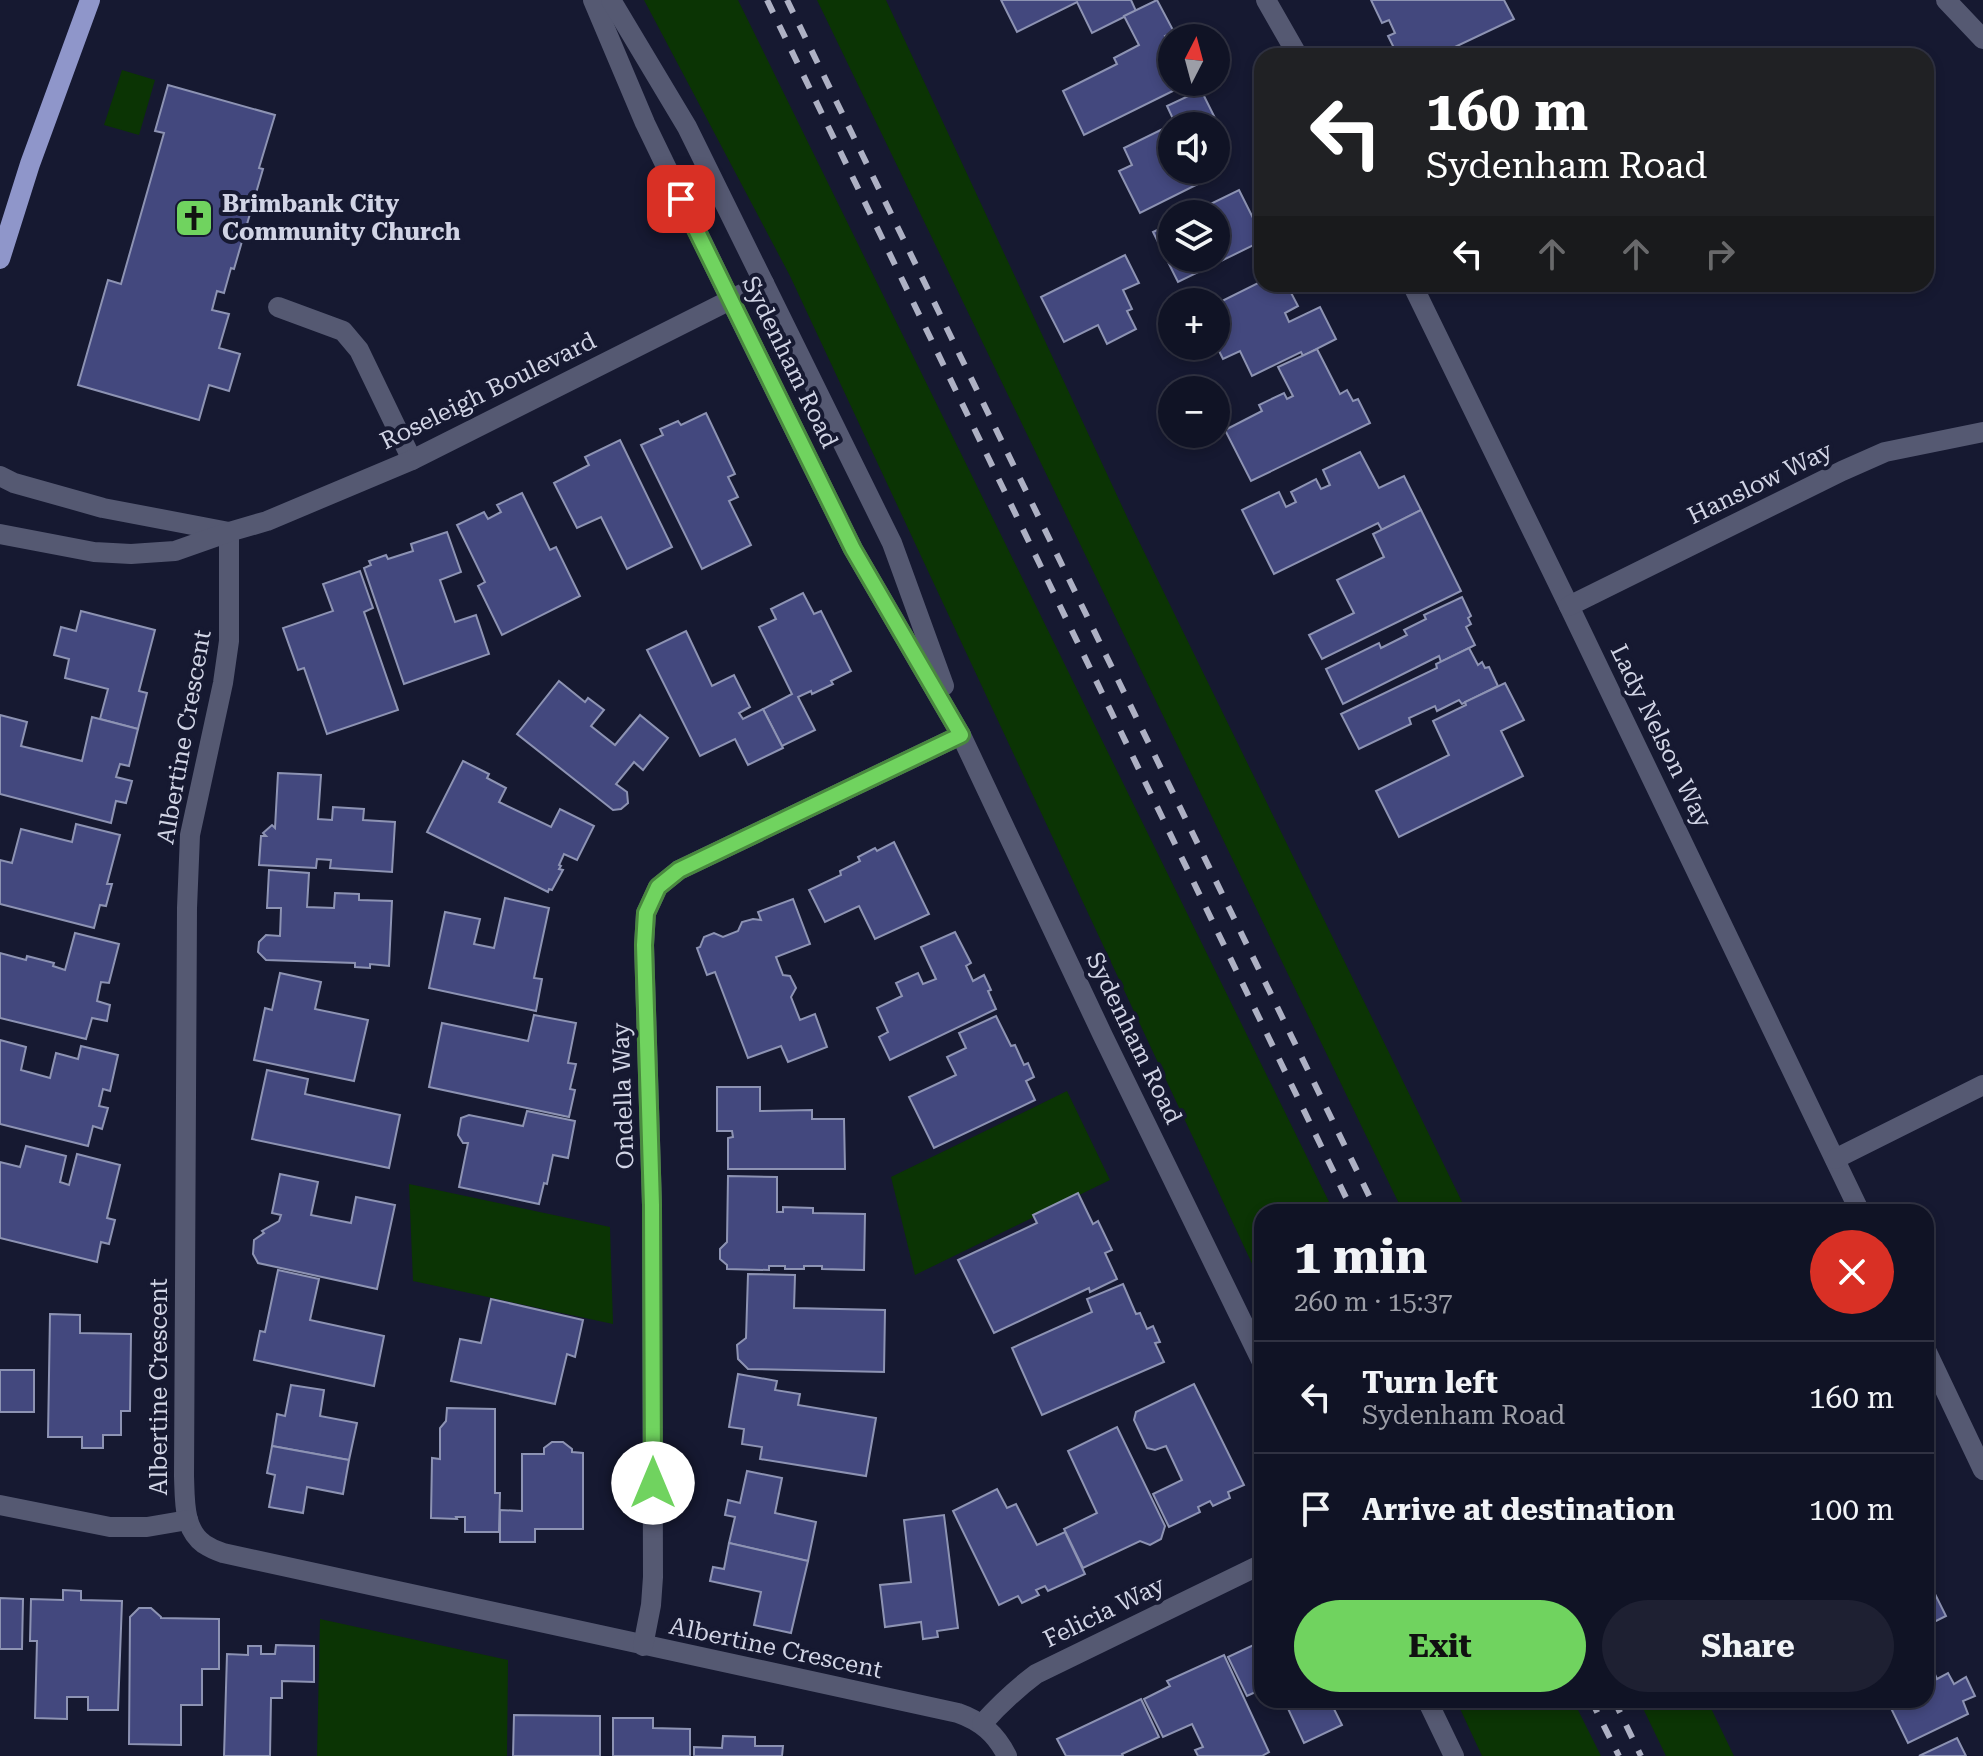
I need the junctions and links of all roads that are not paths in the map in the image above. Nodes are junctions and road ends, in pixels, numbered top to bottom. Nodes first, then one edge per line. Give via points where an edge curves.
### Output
1 (90, 0) edge
2 (593, 0) edge
3 (611, 0) edge
4 (1266, 0) edge
5 (1946, 0) edge
6 (1983, 39) edge
7 (1293, 48) edge
8 (0, 259) edge
9 (764, 283) junction
10 (1416, 292) edge
11 (730, 299) junction
12 (278, 307) dead end
13 (1983, 432) edge
14 (412, 460) junction
15 (0, 476) edge
16 (229, 532) junction
17 (0, 534) edge
18 (1569, 606) junction
19 (961, 735) junction
20 (1983, 1085) edge
21 (1835, 1159) junction
22 (1856, 1204) edge
23 (1254, 1346) edge
24 (1934, 1367) edge
25 (1983, 1470) edge
26 (0, 1505) edge
27 (188, 1520) junction
28 (1254, 1568) edge
29 (643, 1646) junction
30 (1431, 1708) edge
31 (982, 1724) junction
32 (1007, 1756) edge
33 (1454, 1756) edge

1 - 8 main road
2 - 11 street, Sydenham Road
3 - 9 street, Sydenham Road via 687,127
4 - 7 street
5 - 6 street
9 - 11 street, Roseleigh Boulevard
9 - 19 street, Sydenham Road via 892,543
10 - 18 street, Lady Nelson Way
11 - 14 street, Roseleigh Boulevard
11 - 19 street, Sydenham Road via 853,549
12 - 14 street via 343,331 359,350
13 - 18 street, Hanslow Way via 1885,452
14 - 16 street, Roseleigh Boulevard
15 - 16 street, Roseleigh Boulevard via 103,508
16 - 17 street, Roseleigh Boulevard via 175,551 131,554
16 - 27 street, Albertine Crescent via 229,641 190,835 187,893
18 - 21 street, Lady Nelson Way
19 - 23 street, Sydenham Road
19 - 29 street, Ondella Way via 679,870 658,887 646,913 653,1577
20 - 21 street
21 - 22 street, Lady Nelson Way
24 - 25 street
26 - 27 street via 110,1527
27 - 29 street, Albertine Crescent via 205,1545 223,1553
28 - 31 street, Felicia Way via 1036,1674
29 - 31 street, Albertine Crescent via 958,1713
30 - 33 street
31 - 32 street

